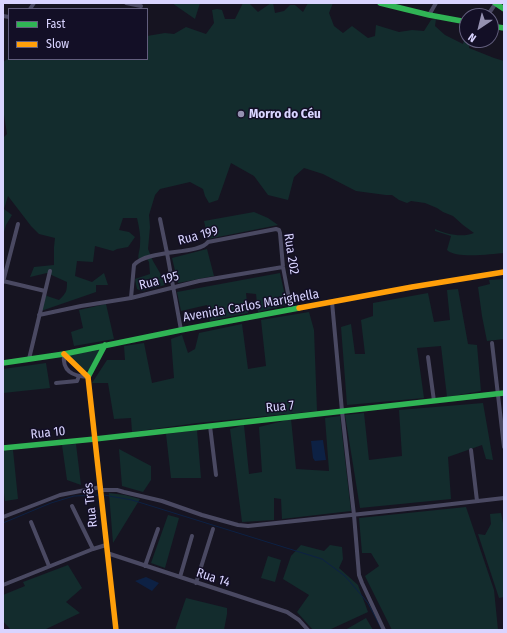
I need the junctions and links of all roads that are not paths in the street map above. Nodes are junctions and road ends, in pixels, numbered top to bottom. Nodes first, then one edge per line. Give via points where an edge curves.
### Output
1 (126, 3) edge
2 (380, 3) edge
3 (436, 3) edge
4 (496, 3) edge
5 (141, 6) edge
6 (504, 9) edge
7 (429, 15) junction
8 (459, 21) edge
9 (160, 220) dead end
10 (18, 224) dead end
11 (273, 229) joint
12 (167, 253) junction
13 (283, 267) junction
14 (50, 270) dead end
15 (504, 272) edge
16 (3, 281) edge
17 (174, 288) junction
18 (45, 291) junction
19 (131, 298) junction
20 (332, 302) junction
21 (292, 309) junction
22 (40, 315) junction
23 (181, 330) junction
24 (492, 343) dead end
25 (105, 345) junction
26 (64, 354) junction
27 (428, 358) dead end
28 (29, 359) junction
29 (3, 363) edge
30 (79, 376) junction
31 (88, 377) junction
32 (56, 383) dead end
33 (501, 393) edge
34 (434, 401) junction
35 (342, 411) junction
36 (210, 426) junction
37 (94, 439) junction
38 (504, 447) edge
39 (3, 448) edge
40 (471, 450) dead end
41 (216, 475) dead end
42 (101, 488) junction
43 (504, 498) edge
44 (477, 501) junction
45 (72, 506) dead end
46 (354, 514) junction
47 (3, 517) edge
48 (31, 522) dead end
49 (158, 529) dead end
50 (213, 529) dead end
51 (192, 536) dead end
52 (106, 545) junction
53 (93, 549) junction
54 (107, 553) junction
55 (49, 566) junction
56 (145, 566) junction
57 (180, 577) junction
58 (196, 583) junction
59 (3, 585) edge
60 (116, 630) edge
61 (308, 630) edge
62 (384, 630) edge

1 - 5 street
2 - 7 main road
3 - 7 street
4 - 6 main road
7 - 8 main road
9 - 12 street
10 - 16 street
11 - 12 street, Rua 199 via 208,242 199,248
11 - 13 street, Rua 202 via 276,228 280,233
12 - 17 street
12 - 19 street, Rua 199 via 135,263
13 - 17 street, Rua 195 via 199,281
13 - 21 street, Rua 202
14 - 18 street
15 - 20 main road, Avenida Carlos Marighella
16 - 18 street
17 - 19 street, Rua 195
17 - 23 street
18 - 22 street
19 - 22 street, Rua 195
20 - 21 main road, Avenida Carlos Marighella
20 - 35 street
21 - 23 main road, Avenida Carlos Marighella
22 - 28 street
23 - 25 main road, Avenida Carlos Marighella
24 - 33 street
25 - 26 main road, Avenida Carlos Marighella
25 - 31 main road
26 - 28 main road, Avenida Carlos Marighella
26 - 30 street via 63,362 66,369
26 - 31 main road
27 - 34 street
28 - 29 main road, Avenida Carlos Marighella
30 - 31 street
30 - 32 street via 77,381
31 - 37 main road, Rua Três
33 - 34 main road, Rua 7
33 - 38 street
34 - 35 main road, Rua 7
35 - 36 main road, Rua 7
35 - 46 street
36 - 37 main road, Rua 7
36 - 41 street
37 - 39 main road, Rua 10
37 - 42 main road, Rua Três
40 - 44 street
42 - 46 street via 162,501 202,515 244,525
42 - 47 street via 60,495
42 - 52 main road, Rua Três
43 - 44 street
44 - 46 street
45 - 53 street
46 - 62 street via 360,579
48 - 55 street
49 - 56 street
50 - 58 street
51 - 57 street
52 - 53 street
52 - 54 main road, Rua Três
53 - 55 street
54 - 56 street, Rua 14
54 - 60 main road, Rua Três
55 - 59 street
56 - 57 street, Rua 14
57 - 58 street, Rua 14
58 - 61 street, Rua 14 via 287,612

